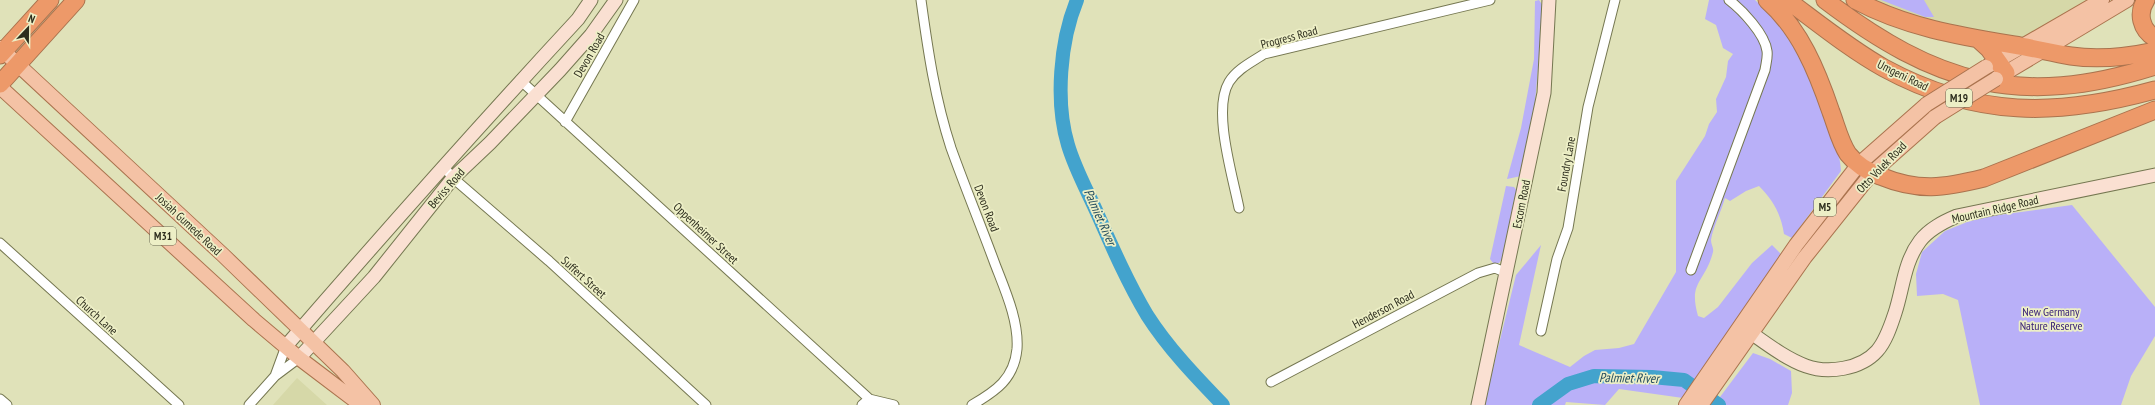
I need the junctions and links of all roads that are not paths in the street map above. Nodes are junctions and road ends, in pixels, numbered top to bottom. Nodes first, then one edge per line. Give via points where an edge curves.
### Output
1 (50, 0) edge
2 (76, 0) edge
3 (591, 0) edge
4 (616, 0) edge
5 (634, 0) edge
6 (922, 0) edge
7 (1490, 0) edge
8 (1550, 0) edge
9 (1614, 0) edge
10 (1729, 0) edge
11 (1767, 0) edge
12 (1787, 0) edge
13 (1825, 0) edge
14 (1855, 0) edge
15 (2102, 0) edge
16 (2127, 0) edge
17 (2146, 0) edge
18 (2155, 38) edge
19 (1978, 39) junction
20 (2021, 46) junction
21 (1, 51) edge
22 (2043, 51) junction
23 (2155, 51) edge
24 (18, 64) junction
25 (2155, 66) edge
26 (1996, 70) junction
27 (520, 80) junction
28 (0, 84) edge
29 (0, 87) edge
30 (2155, 90) edge
31 (536, 96) junction
32 (2155, 110) edge
33 (565, 122) junction
34 (444, 167) junction
35 (1865, 168) junction
36 (2155, 175) edge
37 (453, 178) junction
38 (1240, 208) dead end
39 (0, 243) edge
40 (1691, 270) dead end
41 (1507, 273) junction
42 (1740, 326) junction
43 (300, 330) junction
44 (1541, 331) dead end
45 (1752, 334) junction
46 (313, 342) junction
47 (286, 346) junction
48 (299, 358) junction
49 (275, 376) junction
50 (1710, 381) junction
51 (1271, 382) dead end
52 (0, 399) edge
53 (1696, 401) edge
54 (869, 403) edge
55 (7, 405) edge
56 (179, 405) edge
57 (249, 405) edge
58 (361, 405) edge
59 (373, 405) edge
60 (706, 405) edge
61 (894, 405) edge
62 (972, 405) edge
63 (1478, 405) edge

1 - 21 highway
2 - 24 highway
3 - 27 main road, Beviss Road via 578,19
4 - 31 main road, Beviss Road via 591,35
5 - 33 street, Devon Road
6 - 62 street, Devon Road via 937,103 1015,325 1015,363 1006,380
7 - 38 street, Progress Road via 1264,54 1240,69 1229,82 1221,101 1223,129
8 - 41 main road, Escom Road via 1544,93
9 - 44 street, Foundry Lane via 1588,106 1568,228 1557,259
10 - 40 street via 1746,15 1756,29 1765,43 1767,58 1765,70
11 - 35 highway via 1777,9 1801,42 1818,74 1846,149
12 - 30 highway, Umgeni Road / M19 via 1883,67 1951,96 2001,107 2045,109 2108,102
13 - 25 highway, Umgeni Road / M19 via 1902,52 1942,70 1985,83 2033,86 2081,84 2107,80
14 - 19 highway via 1918,26
15 - 20 main road, Otto Volek Road / M5
16 - 22 main road, Otto Volek Road / M5
17 - 18 highway via 2141,14 2142,22 2144,28
19 - 20 highway
19 - 26 highway
20 - 22 highway
20 - 26 main road, Otto Volek Road / M5
21 - 24 main road, Josiah Gumede Road / M31
22 - 23 highway via 2102,58
22 - 26 main road, Otto Volek Road / M5
24 - 28 highway
24 - 43 main road, Josiah Gumede Road / M31
26 - 35 main road, Otto Volek Road / M5, bridge
26 - 35 main road, Otto Volek Road / M5, bridge via 1927,104
27 - 31 street, Oppenheimer Street
27 - 34 main road, Beviss Road
29 - 47 main road, M31 via 254,320
31 - 33 street, Oppenheimer Street
31 - 37 main road, Beviss Road
32 - 35 highway via 1984,178 1956,185 1912,187
33 - 54 street, Oppenheimer Street
34 - 37 street, Suffert Street
34 - 43 main road, Beviss Road
35 - 42 main road, Otto Volek Road / M5 via 1796,245
35 - 45 main road, Otto Volek Road / M5
36 - 45 main road, Mountain Ridge Road via 1957,216 1939,224 1920,240 1911,254 1896,312 1889,331 1877,351 1852,366 1833,369 1808,367
37 - 46 main road, Beviss Road via 374,276
37 - 60 street, Suffert Street via 549,261
39 - 56 street, Church Lane
41 - 51 street, Henderson Road via 1495,268 1478,272
41 - 63 main road, Escom Road
42 - 45 main road, Mountain Ridge Road
42 - 50 main road, Otto Volek Road / M5
43 - 46 main road, Josiah Gumede Road / M31
43 - 47 main road, Beviss Road
45 - 50 main road, Otto Volek Road / M5
46 - 48 main road, Beviss Road
46 - 59 main road, Josiah Gumede Road / M31 via 344,371
47 - 48 main road, M31
47 - 49 street, Beviss Road
48 - 49 street, Beviss Road
48 - 58 main road, M31
49 - 57 street, Beviss Road
50 - 53 main road, Otto Volek Road / M5
52 - 55 street
54 - 61 street

